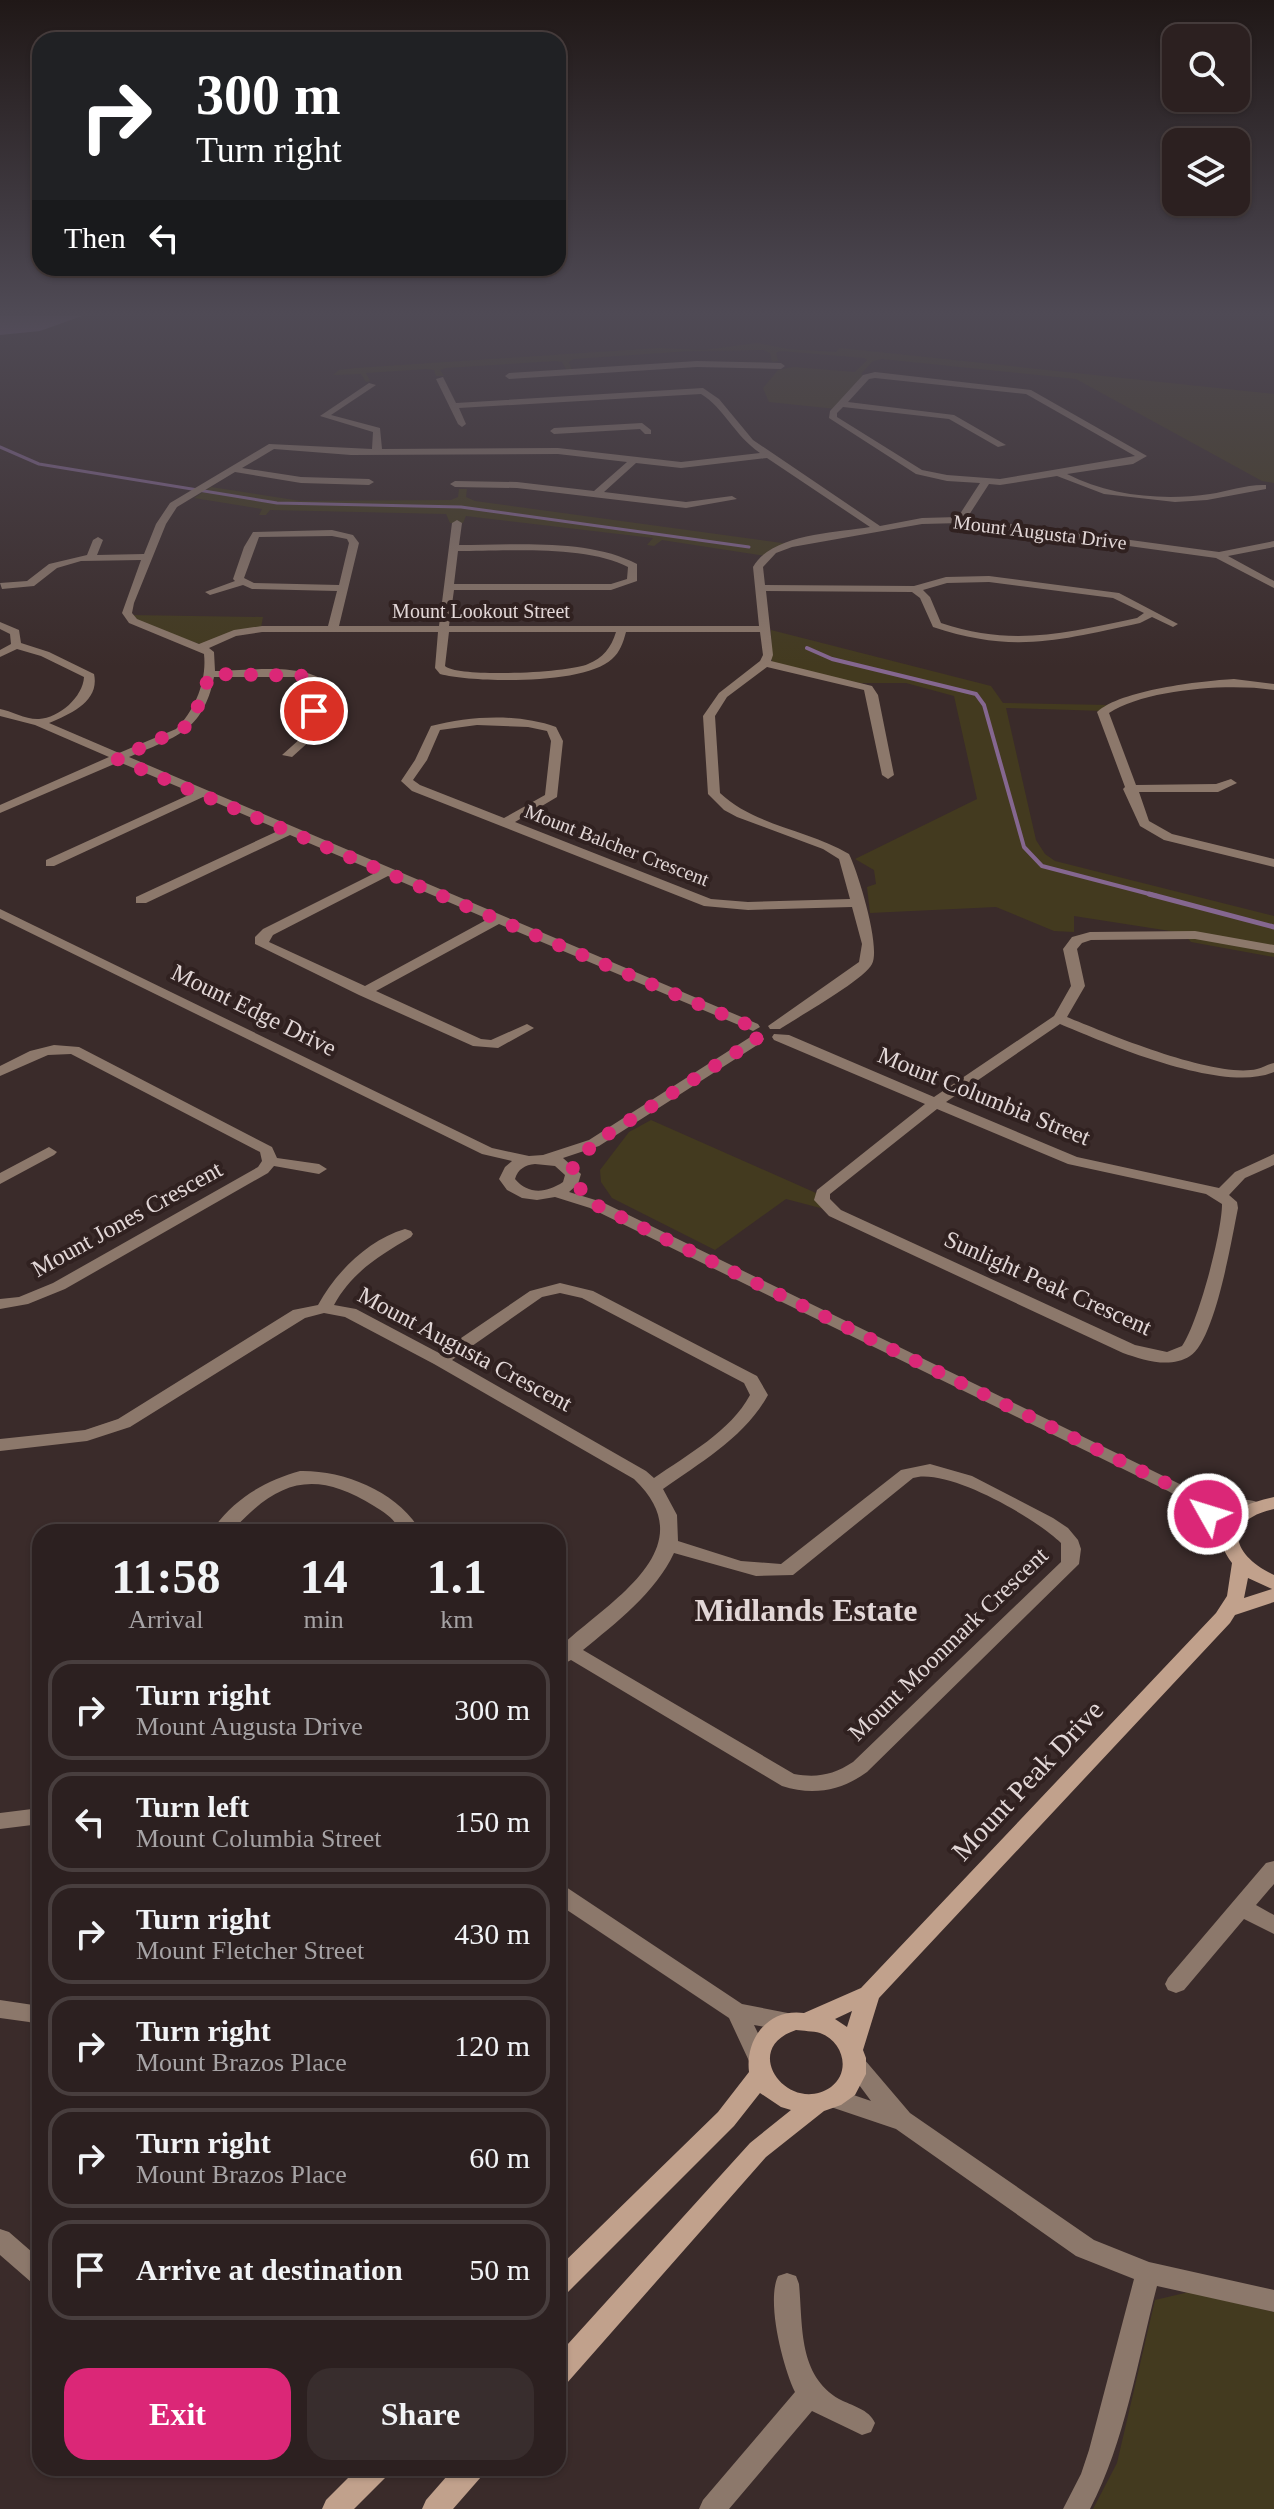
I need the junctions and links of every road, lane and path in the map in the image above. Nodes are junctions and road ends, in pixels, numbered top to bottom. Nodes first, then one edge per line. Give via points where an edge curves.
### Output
1 (377, 433) edge
2 (554, 433) edge
3 (738, 433) edge
4 (855, 433) edge
5 (980, 433) edge
6 (1100, 433) edge
7 (1001, 445) dead end
8 (558, 451) junction
9 (377, 452) junction
10 (768, 455) junction
11 (634, 460) junction
12 (233, 469) junction
13 (1060, 474) junction
14 (369, 482) dead end
15 (986, 482) junction
16 (455, 484) dead end
17 (1263, 487) dead end
18 (597, 494) junction
19 (732, 499) dead end
20 (961, 520) junction
21 (457, 523) dead end
22 (877, 528) junction
23 (98, 540) dead end
24 (1274, 544) edge
25 (456, 548) junction
26 (1219, 555) junction
27 (92, 556) junction
28 (147, 557) junction
29 (240, 583) junction
30 (1274, 585) edge
31 (2, 586) edge
32 (450, 587) junction
33 (343, 588) junction
34 (762, 588) junction
35 (915, 589) junction
36 (210, 592) dead end
37 (1150, 614) junction
38 (1173, 624) dead end
39 (0, 625) edge
40 (333, 629) junction
41 (445, 629) junction
42 (622, 629) junction
43 (764, 629) junction
44 (16, 645) junction
45 (202, 647) junction
46 (0, 654) edge
47 (765, 663) junction
48 (210, 674) junction
49 (1274, 687) edge
50 (0, 712) edge
51 (39, 723) junction
52 (288, 755) dead end
53 (117, 759) junction
54 (888, 775) dead end
55 (1231, 783) dead end
56 (1129, 789) junction
57 (200, 794) junction
58 (0, 809) edge
59 (505, 823) junction
60 (288, 831) junction
61 (50, 863) dead end
62 (1274, 863) edge
63 (386, 872) junction
64 (141, 900) dead end
65 (857, 903) junction
66 (0, 913) edge
67 (498, 919) junction
68 (1274, 949) edge
69 (364, 992) junction
70 (1059, 1019) junction
71 (527, 1028) dead end
72 (777, 1031) junction
73 (755, 1033) junction
74 (1274, 1067) edge
75 (0, 1072) edge
76 (935, 1103) junction
77 (594, 1143) junction
78 (487, 1151) junction
79 (49, 1152) dead end
80 (547, 1159) junction
81 (1274, 1159) edge
82 (528, 1160) junction
83 (270, 1161) junction
84 (319, 1169) dead end
85 (510, 1170) junction
86 (572, 1175) junction
87 (0, 1179) edge
88 (557, 1193) junction
89 (1221, 1195) junction
90 (596, 1205) junction
91 (405, 1234) dead end
92 (0, 1304) edge
93 (324, 1308) junction
94 (440, 1360) junction
95 (0, 1445) edge
96 (654, 1487) junction
97 (1188, 1495) junction
98 (1274, 1503) edge
99 (1254, 1507) junction
100 (229, 1524) edge
101 (406, 1524) edge
102 (1228, 1533) junction
103 (668, 1545) junction
104 (1241, 1564) junction
105 (1274, 1583) edge
106 (1274, 1595) edge
107 (1231, 1609) junction
108 (566, 1653) edge
109 (566, 1656) edge
110 (32, 1817) edge
111 (0, 1821) edge
112 (1274, 1869) edge
113 (566, 1898) edge
114 (1243, 1908) junction
115 (1274, 1925) edge
116 (1176, 1984) dead end
117 (869, 1994) junction
118 (0, 2009) edge
119 (737, 2012) junction
120 (32, 2013) edge
121 (799, 2022) junction
122 (854, 2058) junction
123 (758, 2064) junction
124 (825, 2101) junction
125 (902, 2120) junction
126 (0, 2240) edge
127 (32, 2267) edge
128 (1148, 2273) junction
129 (566, 2277) edge
130 (787, 2284) dead end
131 (1274, 2301) edge
132 (566, 2365) edge
133 (811, 2393) junction
134 (862, 2423) dead end
135 (369, 2476) edge
136 (465, 2476) edge
137 (335, 2509) edge
138 (435, 2509) edge
139 (712, 2509) edge
140 (1076, 2509) edge

1 - 9 street
2 - 8 street
3 - 10 street
4 - 15 street via 919,472
5 - 7 street
6 - 13 street via 1142,456
8 - 9 street
8 - 11 street
9 - 12 street via 279,445
10 - 11 street via 692,465
10 - 22 street
11 - 18 street
12 - 14 street via 301,480
12 - 28 street via 168,511
13 - 15 street
13 - 17 street via 1092,489 1179,499
15 - 20 street
16 - 18 street
18 - 19 street via 686,505
20 - 22 street, Mount Augusta Drive
20 - 26 street, Mount Augusta Drive
21 - 25 street
22 - 34 street, Mount Augusta Drive via 777,548 759,565
23 - 27 street
24 - 26 street
25 - 32 street
25 - 32 street via 536,548 621,559 633,566 632,581 611,587
26 - 30 street, Mount Augusta Drive
27 - 28 street
27 - 31 street via 53,566 30,584
28 - 45 street via 129,603 129,617
29 - 33 street
29 - 33 street via 256,530 332,533 354,543
29 - 36 street
32 - 41 street
33 - 40 street
34 - 35 street
34 - 43 street, Mount Augusta Drive
35 - 37 street via 946,580 989,579 1115,595
35 - 37 street via 925,597 937,625 999,641 1037,640
37 - 38 street
39 - 44 street via 15,632
40 - 41 street, Mount Lookout Street
40 - 45 street, Mount Lookout Street via 244,631
41 - 42 street, Mount Lookout Street
41 - 42 street via 439,666 444,672 528,675 587,669 615,650
42 - 43 street, Mount Lookout Street
43 - 47 street, Mount Augusta Drive
44 - 46 street
44 - 51 street via 90,676 81,703
45 - 48 street via 210,654
47 - 54 street via 868,688
47 - 65 street via 723,695 709,716 714,794 741,814 845,857
48 - 52 street via 296,674 321,683 306,739
48 - 53 street via 187,726
49 - 56 street via 1221,681 1105,708 1103,716
50 - 51 street
51 - 53 street
53 - 57 street
53 - 58 street
55 - 56 street via 1218,788
56 - 62 street via 1144,823 1155,831
57 - 60 street
57 - 61 street
59 - 59 street, Mount Balcher Crescent via 407,781 435,728 536,724 552,729 557,741 551,797
59 - 65 street, Mount Balcher Crescent via 709,903
60 - 63 street
60 - 64 street
63 - 67 street
63 - 69 street via 268,932 260,941
65 - 72 street via 869,944 866,963
66 - 78 street, Mount Edge Drive
67 - 69 street
67 - 73 street
68 - 70 street via 1195,935 1081,938 1070,949 1076,994
69 - 71 street via 485,1045
70 - 74 street via 1192,1065 1247,1074
70 - 76 street
72 - 73 street via 764,1024
72 - 76 street, Mount Columbia Street
73 - 77 street
75 - 83 street, Mount Jones Crescent via 39,1052 74,1050 267,1150
76 - 89 street, Mount Columbia Street via 1073,1161
76 - 89 street, Sunlight Peak Crescent via 829,1184 822,1193 826,1206 1143,1354 1176,1356 1188,1351 1194,1340 1230,1208
77 - 80 street
77 - 86 street
78 - 82 street, Mount Edge Drive
78 - 85 street, Mount Edge Drive
79 - 87 street
80 - 82 street, Mount Edge Drive
80 - 86 street, Mount Edge Drive
81 - 89 street via 1240,1175
82 - 85 street, Mount Edge Drive
83 - 84 street
83 - 92 street, Mount Jones Crescent via 263,1170 59,1286
85 - 88 street, Mount Edge Drive via 507,1179 516,1190 535,1196
86 - 88 street
86 - 90 street, Mount Edge Drive
88 - 90 street, Mount Edge Drive
90 - 97 street, Mount Edge Drive
91 - 93 street via 352,1266
93 - 94 street, Mount Augusta Crescent via 350,1313
93 - 95 street, Mount Augusta Crescent via 299,1314 124,1423 87,1435
94 - 96 street, Mount Augusta Crescent
94 - 96 street via 536,1294 560,1288 587,1294 751,1380 759,1395 743,1419
96 - 103 street via 666,1514
97 - 99 street, Mount Edge Drive
97 - 102 street, Mount Edge Drive
98 - 99 street
99 - 102 street via 1236,1517
100 - 101 street via 281,1483 300,1475 321,1475 375,1498
102 - 104 street
103 - 108 street via 635,1591
103 - 109 street, Mount Moonmark Crescent via 746,1570 786,1570 907,1474 921,1470 951,1474 1033,1515 1060,1530 1072,1552 1070,1564 860,1767 835,1783 811,1786 789,1781
104 - 105 street
104 - 107 street
106 - 107 street, Mount Peak Drive
107 - 117 street, Mount Peak Drive
110 - 111 street
112 - 114 street
113 - 119 street
114 - 115 street
114 - 116 street
117 - 121 street, Mount Peak Drive
117 - 122 street, Mount Peak Drive
118 - 120 street
119 - 121 street
119 - 123 street
121 - 122 street via 834,2030
121 - 123 street, Mount Peak Drive via 767,2035
122 - 124 street, Mount Peak Drive via 847,2088
122 - 125 street
123 - 124 street via 782,2097 804,2104
123 - 129 street, Mount Peak Drive via 726,2119
124 - 125 street
124 - 132 street, Mount Peak Drive via 758,2150
125 - 128 street via 1085,2248
126 - 127 street
128 - 131 street
128 - 140 street via 1102,2450
130 - 133 street via 793,2351
133 - 134 street
133 - 139 street
135 - 137 street
136 - 138 street

